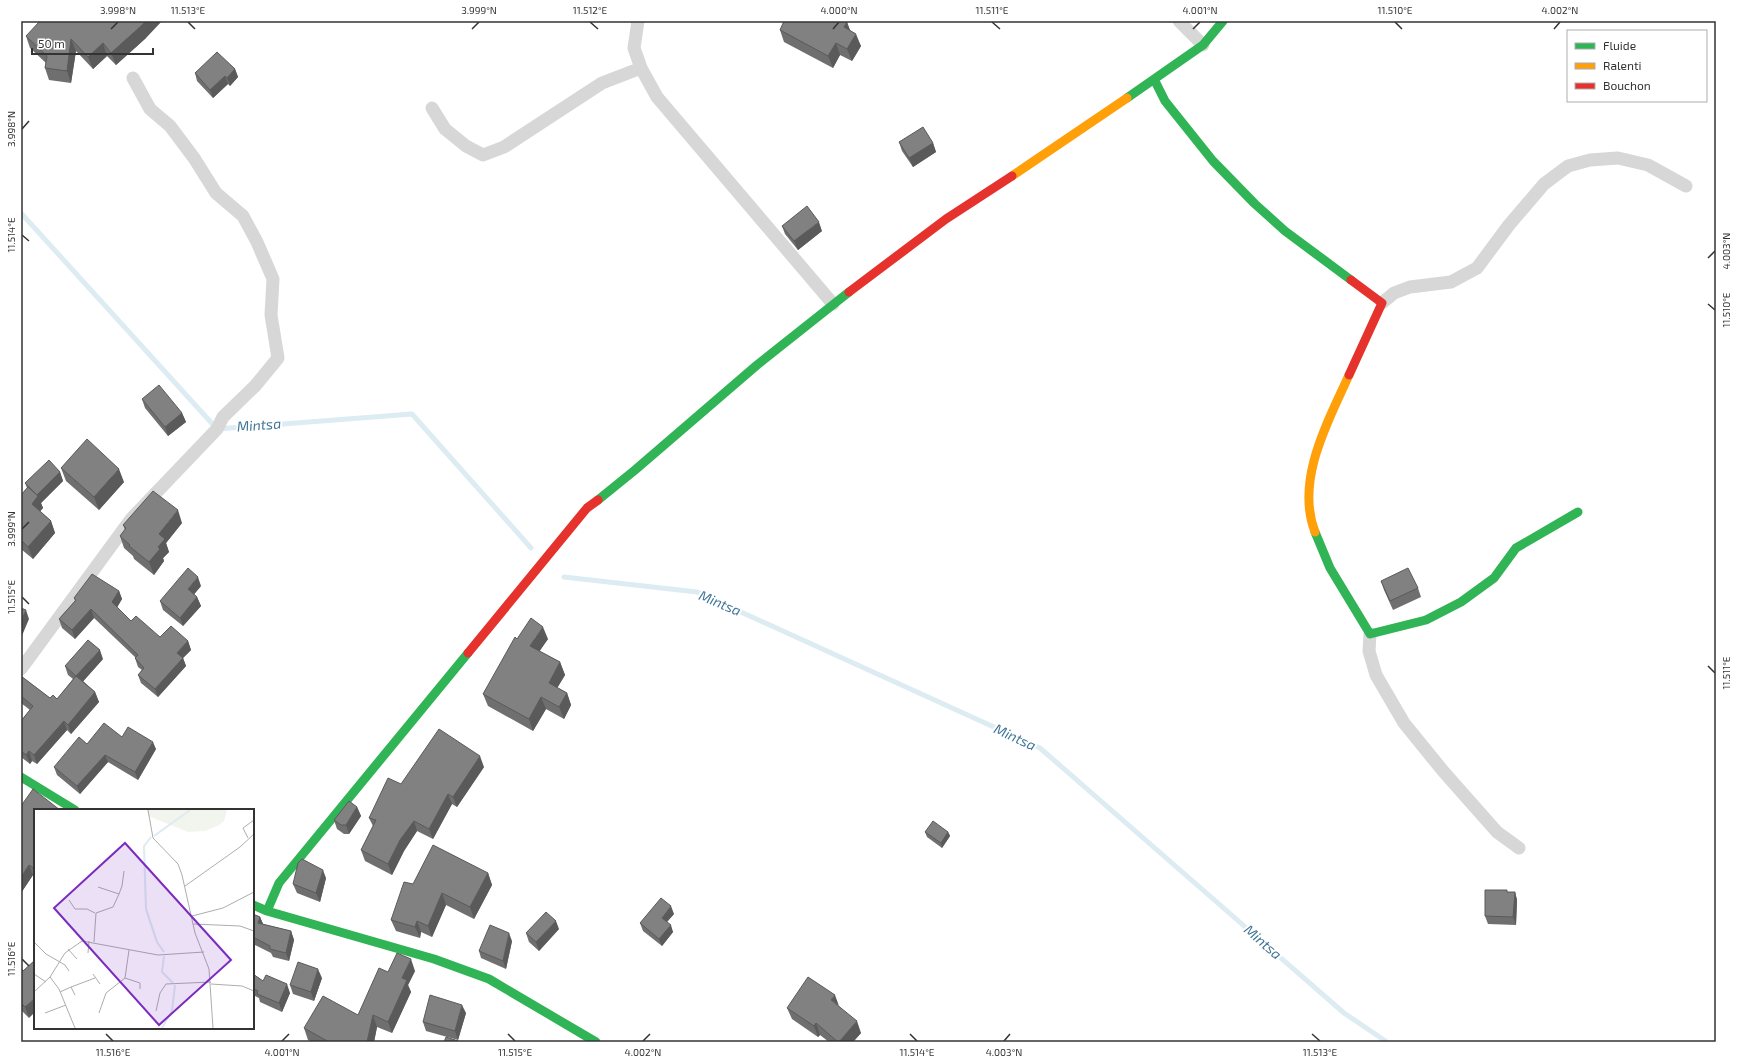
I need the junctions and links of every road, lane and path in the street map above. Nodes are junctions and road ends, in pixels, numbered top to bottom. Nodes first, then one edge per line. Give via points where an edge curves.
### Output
1 (638, 21) edge
2 (1179, 21) edge
3 (1223, 21) edge
4 (1203, 45) junction
5 (642, 68) junction
6 (133, 78) dead end
7 (1154, 79) junction
8 (432, 108) dead end
9 (1686, 186) dead end
10 (1382, 303) junction
11 (833, 304) junction
12 (1578, 512) dead end
13 (1370, 634) junction
14 (21, 669) edge
15 (21, 777) edge
16 (73, 809) edge
17 (1519, 848) dead end
18 (254, 906) edge
19 (267, 911) junction
20 (596, 1042) edge

1 - 5 street via 634,48
2 - 4 street
3 - 4 street
4 - 7 street
5 - 8 street via 602,83 504,147 483,155 466,146 445,129
5 - 11 street via 657,97
6 - 14 street via 150,109 170,126 216,193 243,216 257,242 272,279 271,315 278,358 223,417 217,428 130,519
7 - 10 street via 1165,102 1213,161 1255,204 1285,231
7 - 11 street via 946,219
9 - 10 street via 1648,164 1618,158 1590,160 1568,166 1544,184 1477,268 1451,282 1410,287 1394,293
10 - 13 street via 1332,414 1316,457 1308,499 1312,525 1332,571
11 - 19 street via 587,508 294,864 279,883
12 - 13 street via 1516,548 1494,578 1461,602 1426,620
13 - 17 street via 1369,651 1376,675 1404,723 1498,832
15 - 16 street
18 - 19 street
19 - 20 street via 434,959 489,979

